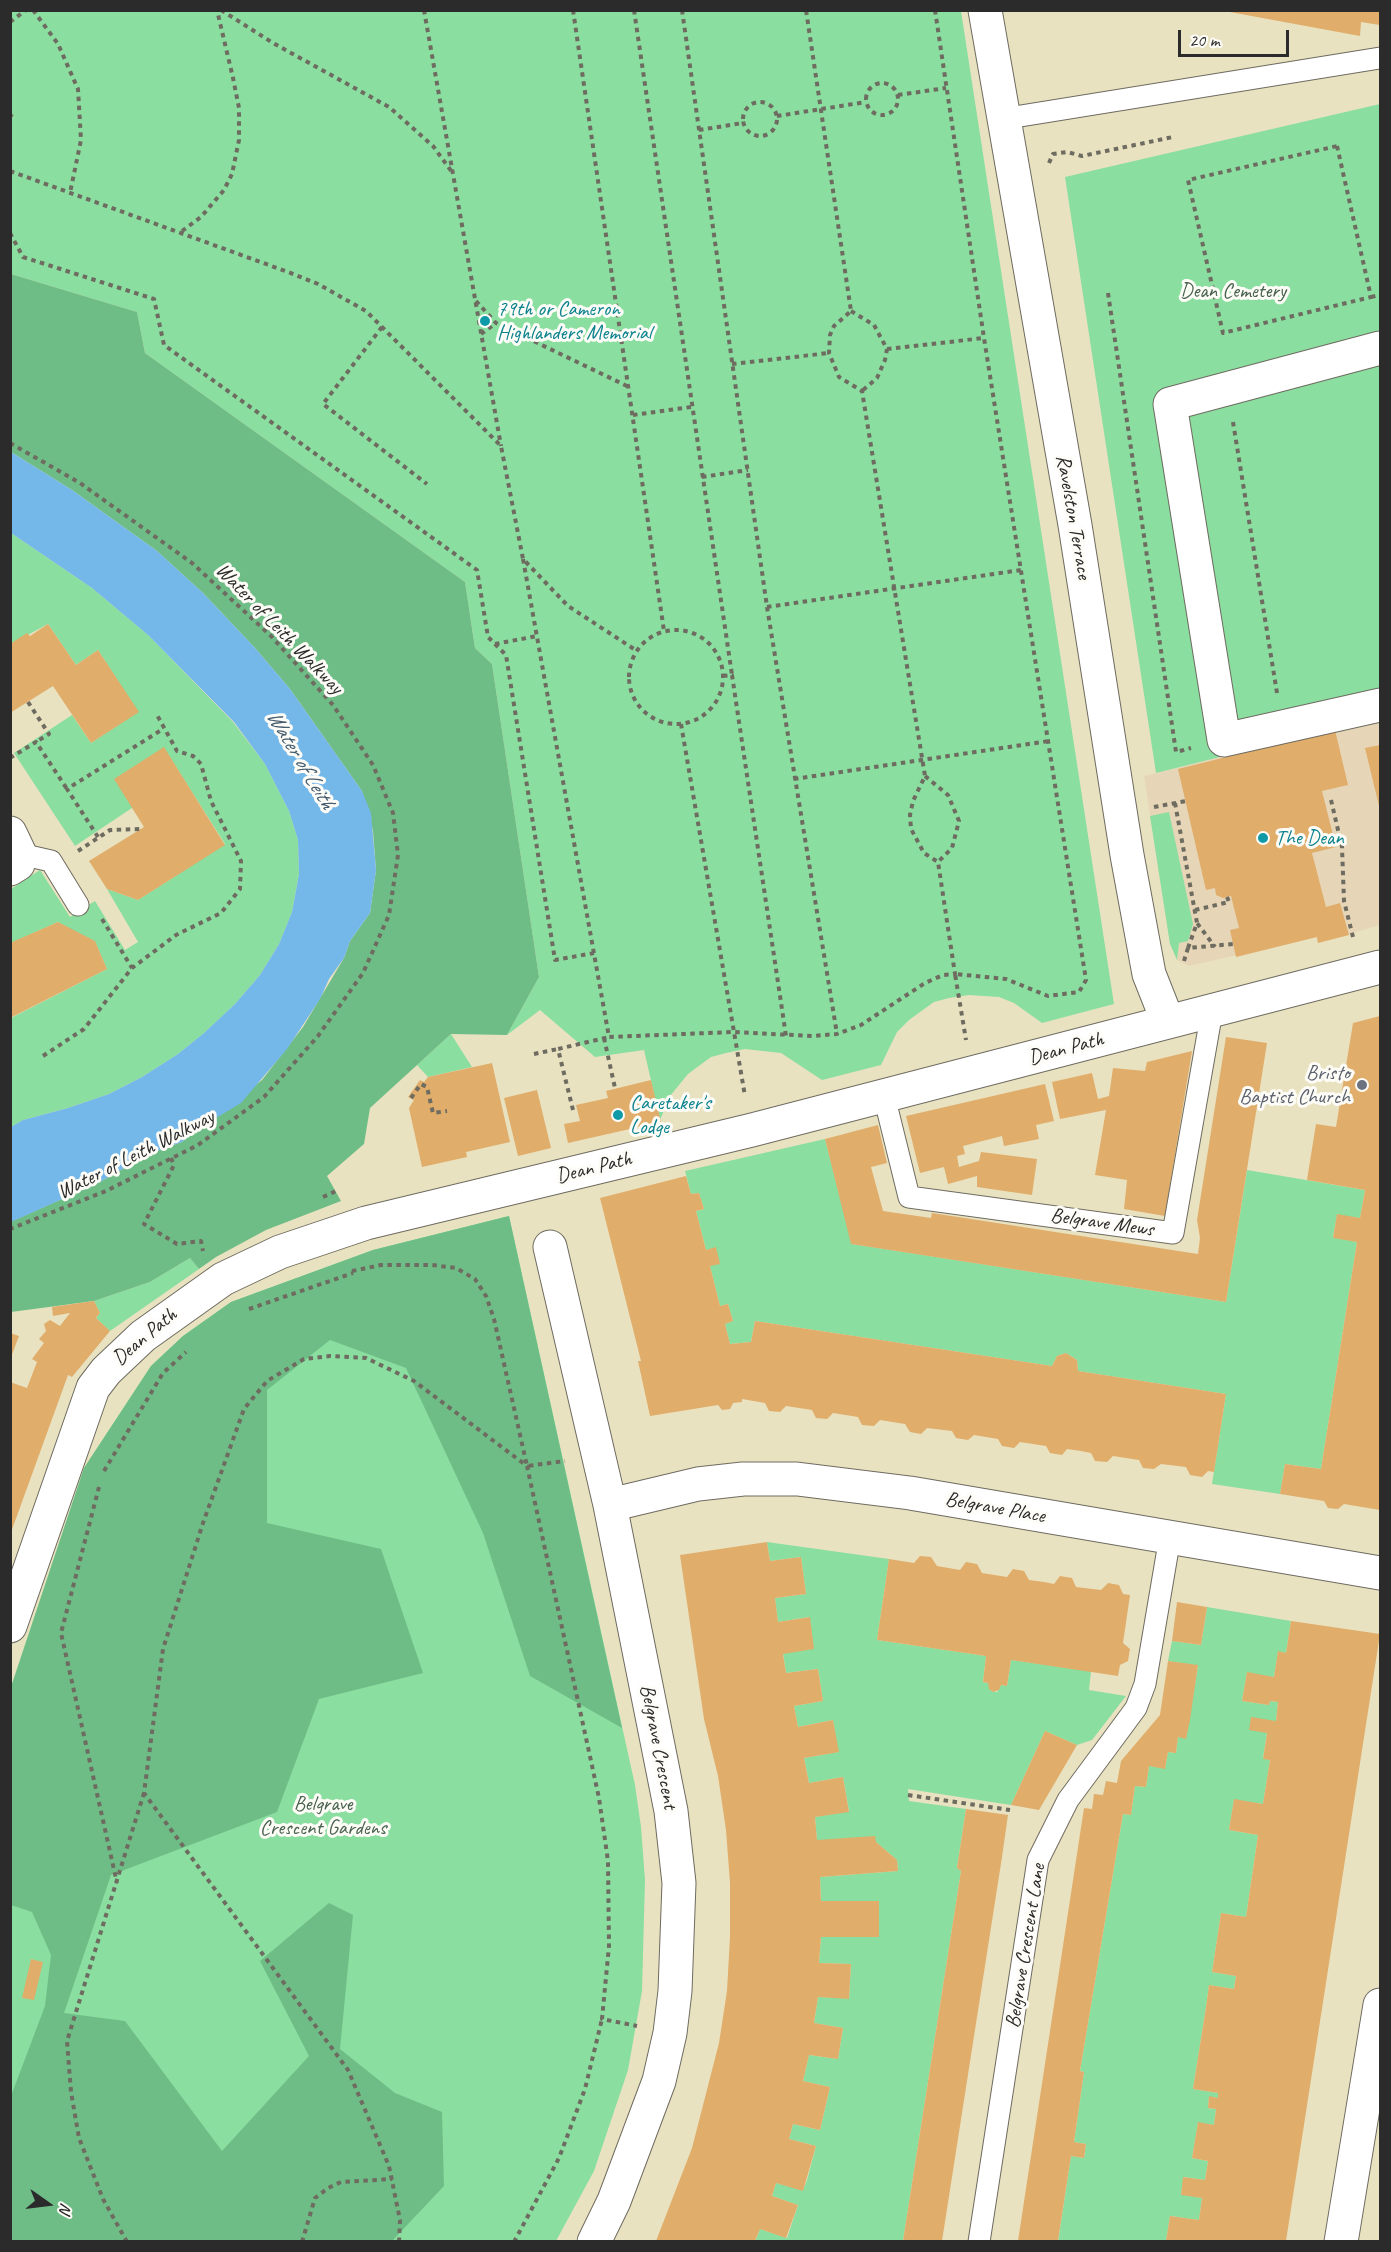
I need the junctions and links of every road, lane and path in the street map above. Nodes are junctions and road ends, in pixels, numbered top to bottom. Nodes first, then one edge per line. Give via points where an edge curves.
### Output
1 (26, 10) edge
2 (33, 10) edge
3 (219, 10) edge
4 (424, 10) edge
5 (573, 10) edge
6 (634, 10) edge
7 (682, 10) edge
8 (806, 10) edge
9 (935, 10) edge
10 (985, 10) edge
11 (10, 22) edge
12 (1380, 58) edge
13 (946, 88) junction
14 (898, 96) junction
15 (866, 102) junction
16 (821, 109) junction
17 (777, 116) junction
18 (1002, 119) junction
19 (743, 123) junction
20 (699, 130) junction
21 (1173, 137) dead end
22 (1046, 169) dead end
23 (10, 171) edge
24 (453, 173) junction
25 (70, 193) junction
26 (182, 231) junction
27 (10, 233) edge
28 (1108, 294) dead end
29 (1380, 295) edge
30 (1371, 297) junction
31 (475, 300) junction
32 (850, 311) junction
33 (496, 323) junction
34 (382, 327) junction
35 (481, 334) junction
36 (984, 338) junction
37 (1380, 348) edge
38 (887, 349) junction
39 (829, 353) junction
40 (732, 364) junction
41 (628, 386) junction
42 (1228, 388) junction
43 (862, 391) junction
44 (691, 406) junction
45 (633, 415) junction
46 (10, 443) edge
47 (501, 446) junction
48 (748, 470) junction
49 (702, 477) junction
50 (427, 484) dead end
51 (523, 559) junction
52 (1021, 570) junction
53 (895, 588) junction
54 (767, 607) junction
55 (664, 631) junction
56 (537, 636) junction
57 (495, 644) junction
58 (637, 651) junction
59 (732, 675) junction
60 (723, 676) junction
61 (28, 702) dead end
62 (1380, 705) edge
63 (157, 715) dead end
64 (681, 724) junction
65 (1282, 727) junction
66 (163, 729) junction
67 (1224, 740) junction
68 (1049, 741) junction
69 (36, 742) junction
70 (10, 758) edge
71 (922, 760) junction
72 (925, 776) junction
73 (794, 779) junction
74 (67, 789) junction
75 (1331, 800) dead end
76 (1186, 801) dead end
77 (1175, 803) junction
78 (1149, 808) dead end
79 (140, 829) dead end
80 (98, 837) junction
81 (23, 854) edge
82 (938, 862) junction
83 (1227, 897) dead end
84 (78, 905) dead end
85 (1196, 910) junction
86 (1197, 923) junction
87 (1354, 941) dead end
88 (1233, 944) dead end
89 (1215, 947) junction
90 (1188, 948) junction
91 (594, 953) junction
92 (1183, 963) dead end
93 (1380, 968) edge
94 (956, 974) junction
95 (1212, 1011) junction
96 (1168, 1022) junction
97 (733, 1032) junction
98 (837, 1034) junction
99 (786, 1036) junction
100 (607, 1037) junction
101 (558, 1049) junction
102 (967, 1050) dead end
103 (534, 1054) dead end
104 (43, 1056) dead end
105 (615, 1089) dead end
106 (885, 1096) junction
107 (411, 1098) dead end
108 (747, 1106) dead end
109 (573, 1110) dead end
110 (447, 1111) dead end
111 (171, 1158) junction
112 (10, 1229) edge
113 (550, 1247) dead end
114 (203, 1255) dead end
115 (361, 1269) dead end
116 (352, 1273) dead end
117 (239, 1313) dead end
118 (194, 1345) dead end
119 (527, 1466) junction
120 (102, 1473) dead end
121 (100, 1485) dead end
122 (610, 1505) junction
123 (1170, 1537) junction
124 (1380, 1573) edge
125 (10, 1626) edge
126 (144, 1793) junction
127 (908, 1795) dead end
128 (1010, 1810) dead end
129 (117, 1883) junction
130 (1380, 2005) edge
131 (602, 2019) junction
132 (670, 2033) junction
133 (392, 2179) junction
134 (126, 2240) edge
135 (302, 2241) edge
136 (399, 2241) edge
137 (514, 2241) edge
138 (594, 2241) edge
139 (979, 2241) edge
140 (1341, 2241) edge

1 - 11 path
2 - 25 path via 58,45 78,89 81,140
3 - 24 path via 389,107 433,146
3 - 26 path via 237,98 239,140 232,174 224,190 201,217
4 - 24 path
5 - 41 path
6 - 44 path
7 - 20 path
8 - 16 path
9 - 13 path
10 - 18 street, Ravelston Terrace
12 - 18 lane
13 - 14 path
13 - 36 path
14 - 15 path via 891,86 879,83 869,90
14 - 15 path via 896,108 885,116 873,113
15 - 16 path
16 - 17 path
16 - 32 path
17 - 19 path via 774,129 763,136 750,134
17 - 19 path via 770,105 756,102 746,109
18 - 96 street, Ravelston Terrace via 1075,525 1145,952 1155,994
19 - 20 path
20 - 40 path
21 - 22 path via 1082,156 1053,154
23 - 25 path
24 - 31 path
25 - 26 path
26 - 34 path via 318,284 357,305
27 - 57 path via 23,257 154,298 164,345 477,570 488,637
28 - 67 path via 1176,752
29 - 30 path
30 - 30 path via 1337,146 1188,180 1223,333
31 - 33 path
31 - 35 path
32 - 38 path via 874,325
32 - 39 path via 834,326
33 - 35 path
33 - 41 path
34 - 47 path
34 - 50 path via 324,404
35 - 47 path
36 - 38 path
36 - 52 path
37 - 42 street
38 - 43 path via 877,378
39 - 40 path
39 - 43 path via 839,377
40 - 48 path
41 - 45 path
42 - 65 path
42 - 67 street via 1170,404
43 - 53 path
44 - 45 path
44 - 49 path
45 - 55 path
46 - 111 path, Water of Leith Walkway via 80,483 135,521 192,563 246,612 333,705 373,765 393,813 398,855 395,887 388,915 363,973 318,1036 264,1097 198,1145
47 - 51 path
48 - 49 path
48 - 54 path
49 - 59 path
51 - 56 path
51 - 58 path via 568,606
52 - 53 path
52 - 68 path
53 - 54 path
53 - 71 path
54 - 73 path
55 - 58 path
55 - 60 path via 699,636 716,653
56 - 57 path
56 - 91 path
57 - 91 path via 506,655 555,960
58 - 64 path via 628,676 635,702 655,720
59 - 60 path
59 - 99 path
60 - 64 path via 718,699 711,708 693,722
61 - 69 path via 49,734
62 - 65 street
63 - 66 path
64 - 97 path
65 - 67 street
66 - 74 path
66 - 104 path via 177,751 193,756 201,764 211,801 241,861 240,890 221,913 170,939 132,968 84,1029
68 - 71 path
68 - 94 path via 1085,986 1079,992 1048,996 1006,979
69 - 70 path
69 - 74 path
71 - 72 path
71 - 73 path
72 - 82 path via 911,808 911,829 924,853
72 - 82 path via 948,795 959,821 952,848
73 - 98 path
74 - 80 path
75 - 87 path via 1342,847 1344,901
76 - 77 path
77 - 78 path
77 - 85 path
79 - 80 path via 110,830
80 - 81 path via 66,859
81 - 84 lane
82 - 94 path
83 - 85 path via 1228,902
85 - 86 path
86 - 89 path
86 - 90 path
88 - 89 path
89 - 90 path
90 - 92 path
91 - 100 path
93 - 95 street, Dean Path
94 - 98 path via 925,982 861,1025
94 - 102 path
95 - 96 street, Dean Path
95 - 106 lane, Belgrave Mews via 1173,1233 909,1197
96 - 106 street, Dean Path
97 - 99 path
97 - 100 path
97 - 108 path
98 - 99 path
100 - 101 path
100 - 105 path
101 - 103 path
101 - 109 path
106 - 125 street, Dean Path via 366,1223 280,1252 223,1280 124,1352 93,1388
107 - 110 path via 421,1084 427,1087 433,1113
111 - 112 path, Water of Leith Walkway via 106,1191
111 - 114 path via 174,1165 144,1224 177,1244 201,1241
113 - 122 street, Belgrave Crescent
115 - 119 path via 403,1264 456,1268 482,1288 494,1319
116 - 117 path
118 - 120 path via 163,1374
119 - 126 path via 414,1381 366,1358 304,1359 267,1381 244,1409 163,1649
119 - 131 path via 589,1746 608,1861 609,1946
121 - 129 path via 61,1633
122 - 123 street, Belgrave Place via 698,1484 797,1479 910,1493
122 - 132 street, Belgrave Crescent via 676,1845 680,1914
123 - 124 street, Belgrave Place
123 - 139 lane, Belgrave Crescent Lane via 1145,1684 1136,1708 1068,1800 1038,1860
126 - 129 path
126 - 133 path via 348,2070
127 - 128 path
129 - 134 path via 67,2041 70,2092 79,2138 103,2199
130 - 140 street
131 - 132 path
131 - 137 path via 585,2088 559,2158
132 - 138 street, Belgrave Crescent via 649,2114
133 - 135 path via 341,2182 328,2188 315,2198
133 - 136 path via 400,2220

